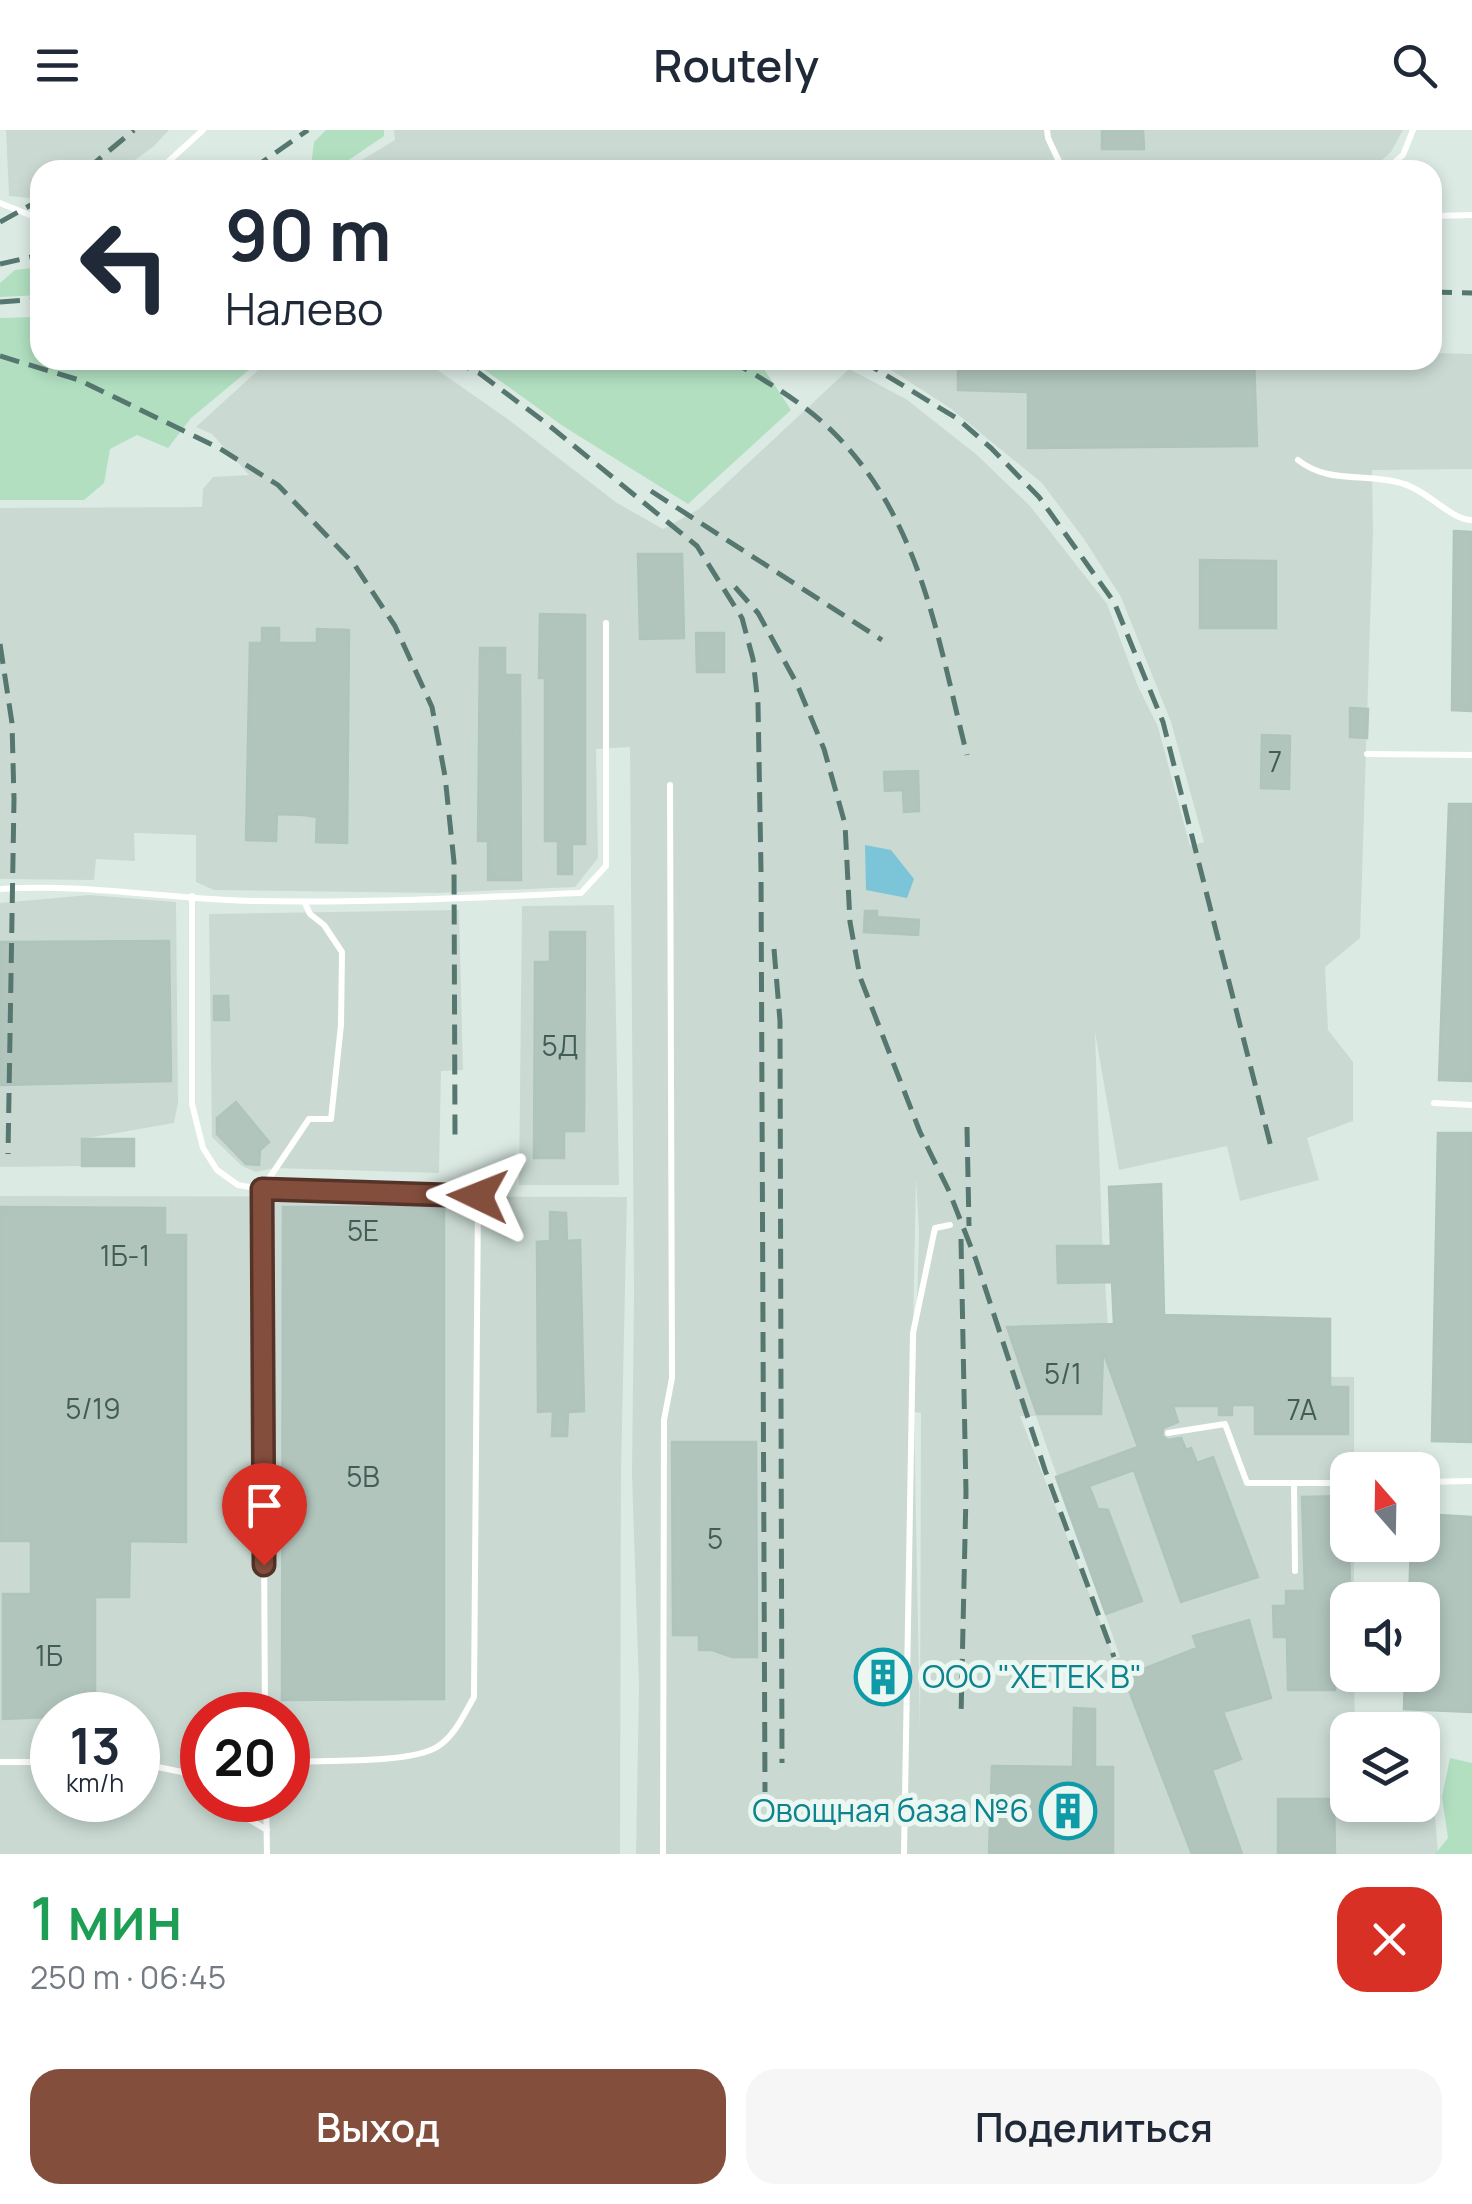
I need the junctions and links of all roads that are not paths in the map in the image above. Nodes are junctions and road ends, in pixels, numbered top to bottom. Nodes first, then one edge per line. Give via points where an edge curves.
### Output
1 (204, 130) edge
2 (1047, 130) edge
3 (1413, 130) edge
4 (170, 160) edge
5 (1059, 160) edge
6 (1397, 160) edge
7 (0, 204) edge
8 (30, 215) edge
9 (1472, 215) edge
10 (1442, 216) edge
11 (1298, 460) dead end
12 (1472, 520) edge
13 (606, 623) dead end
14 (1367, 754) dead end
15 (1472, 755) edge
16 (670, 785) dead end
17 (0, 889) edge
18 (192, 896) junction
19 (304, 901) junction
20 (1434, 1102) dead end
21 (1472, 1104) edge
22 (262, 1189) junction
23 (950, 1225) dead end
24 (1168, 1433) dead end
25 (1330, 1482) edge
26 (1440, 1482) edge
27 (1472, 1482) edge
28 (1294, 1483) junction
29 (1296, 1571) dead end
30 (265, 1692) edge
31 (310, 1761) edge
32 (0, 1762) edge
33 (30, 1762) edge
34 (253, 1822) edge
35 (266, 1822) edge
36 (266, 1830) junction
37 (267, 1854) edge
38 (663, 1854) edge
39 (904, 1854) edge

1 - 4 lane
2 - 5 lane
3 - 6 lane
7 - 8 lane
9 - 10 lane
11 - 12 lane via 1319,474 1414,487 1460,520
13 - 19 lane via 606,866 581,892
14 - 15 lane
16 - 38 lane via 672,1378 664,1420
17 - 18 lane
18 - 19 lane
18 - 22 lane via 192,1104 203,1148 217,1170 238,1185
19 - 22 lane via 342,952 331,1120 309,1119
20 - 21 lane
22 - 30 lane
22 - 31 lane via 478,1196 474,1696 437,1747 408,1756
23 - 39 lane via 936,1228 912,1332
24 - 28 lane via 1225,1424 1247,1483
25 - 28 lane
26 - 27 lane
28 - 29 lane
32 - 33 lane
34 - 36 lane
35 - 36 lane
36 - 37 lane

